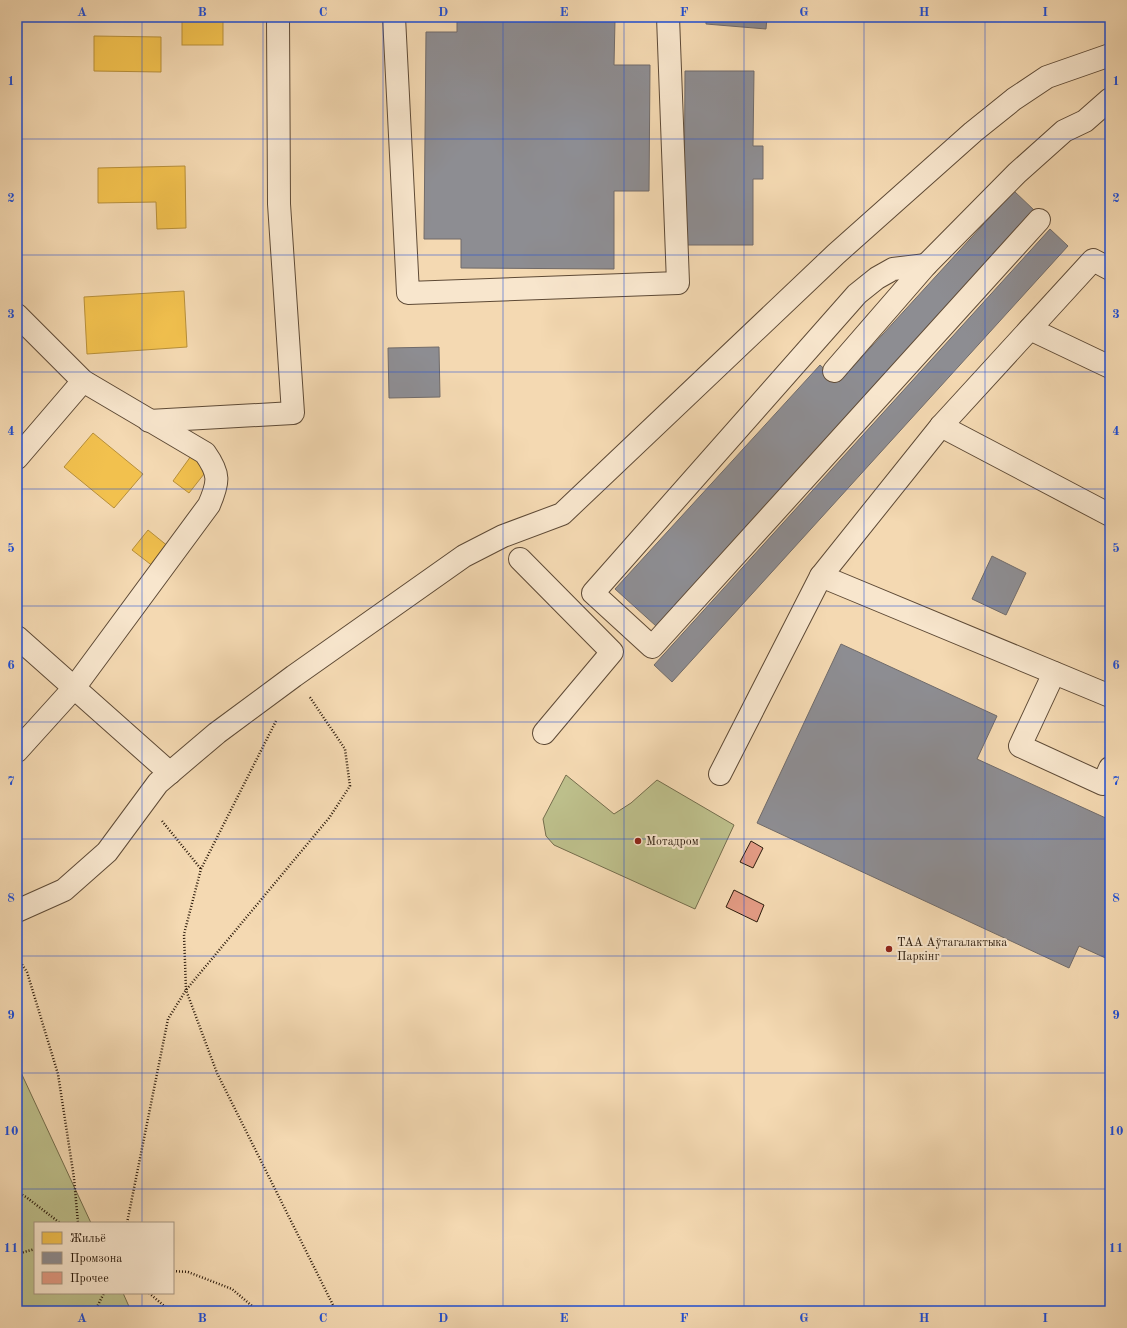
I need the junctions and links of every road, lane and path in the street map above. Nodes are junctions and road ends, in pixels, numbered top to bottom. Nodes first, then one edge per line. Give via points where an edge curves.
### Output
1 (278, 17) edge
2 (394, 17) edge
3 (668, 17) edge
4 (1110, 55) edge
5 (1110, 99) edge
6 (1040, 220) dead end
7 (926, 265) junction
8 (1110, 269) edge
9 (17, 314) edge
10 (1030, 329) junction
11 (1110, 367) edge
12 (834, 371) dead end
13 (83, 381) junction
14 (149, 421) junction
15 (941, 426) junction
16 (17, 458) edge
17 (1110, 515) edge
18 (520, 559) dead end
19 (821, 576) junction
20 (17, 637) edge
21 (1054, 673) junction
22 (294, 676) junction
23 (74, 688) junction
24 (1110, 696) edge
25 (279, 716) dead end
26 (544, 733) dead end
27 (17, 751) edge
28 (1110, 768) edge
29 (170, 773) junction
30 (720, 774) dead end
31 (145, 801) junction
32 (200, 869) junction
33 (17, 911) edge
34 (17, 956) edge
35 (186, 990) junction
36 (17, 1192) edge
37 (59, 1222) edge
38 (78, 1222) edge
39 (127, 1222) edge
40 (34, 1249) edge
41 (17, 1254) edge
42 (174, 1271) edge
43 (104, 1294) edge
44 (150, 1294) edge
45 (95, 1311) edge
46 (170, 1311) edge
47 (258, 1311) edge
48 (336, 1311) edge

1 - 14 street via 279,204 294,413
2 - 3 street via 408,293 678,283
4 - 22 street via 1047,77 973,132 836,254 562,514 503,536 464,556
5 - 7 street via 1085,121 1064,131
6 - 7 street via 652,647 593,593 857,294 893,269
7 - 12 street
8 - 10 street via 1093,260
9 - 13 street
10 - 11 street
10 - 15 street
13 - 14 street
13 - 16 street
14 - 23 street via 205,453 216,468 218,486 209,505
15 - 17 street
15 - 19 street
18 - 26 street via 612,652
19 - 21 street
19 - 30 street
20 - 23 street
21 - 24 street
21 - 28 street via 1020,746 1103,784
22 - 29 street via 217,733
22 - 35 path via 345,749 350,786 329,818
23 - 27 street
23 - 29 street
25 - 32 path
29 - 31 street via 158,783
31 - 32 path
31 - 33 street via 107,852 64,890
32 - 35 path via 184,934
34 - 38 path via 27,972 58,1074
35 - 39 path via 168,1020
35 - 48 path via 217,1073
36 - 37 path via 26,1196
40 - 41 path
42 - 47 path via 188,1272 232,1289
43 - 45 path
44 - 46 path

